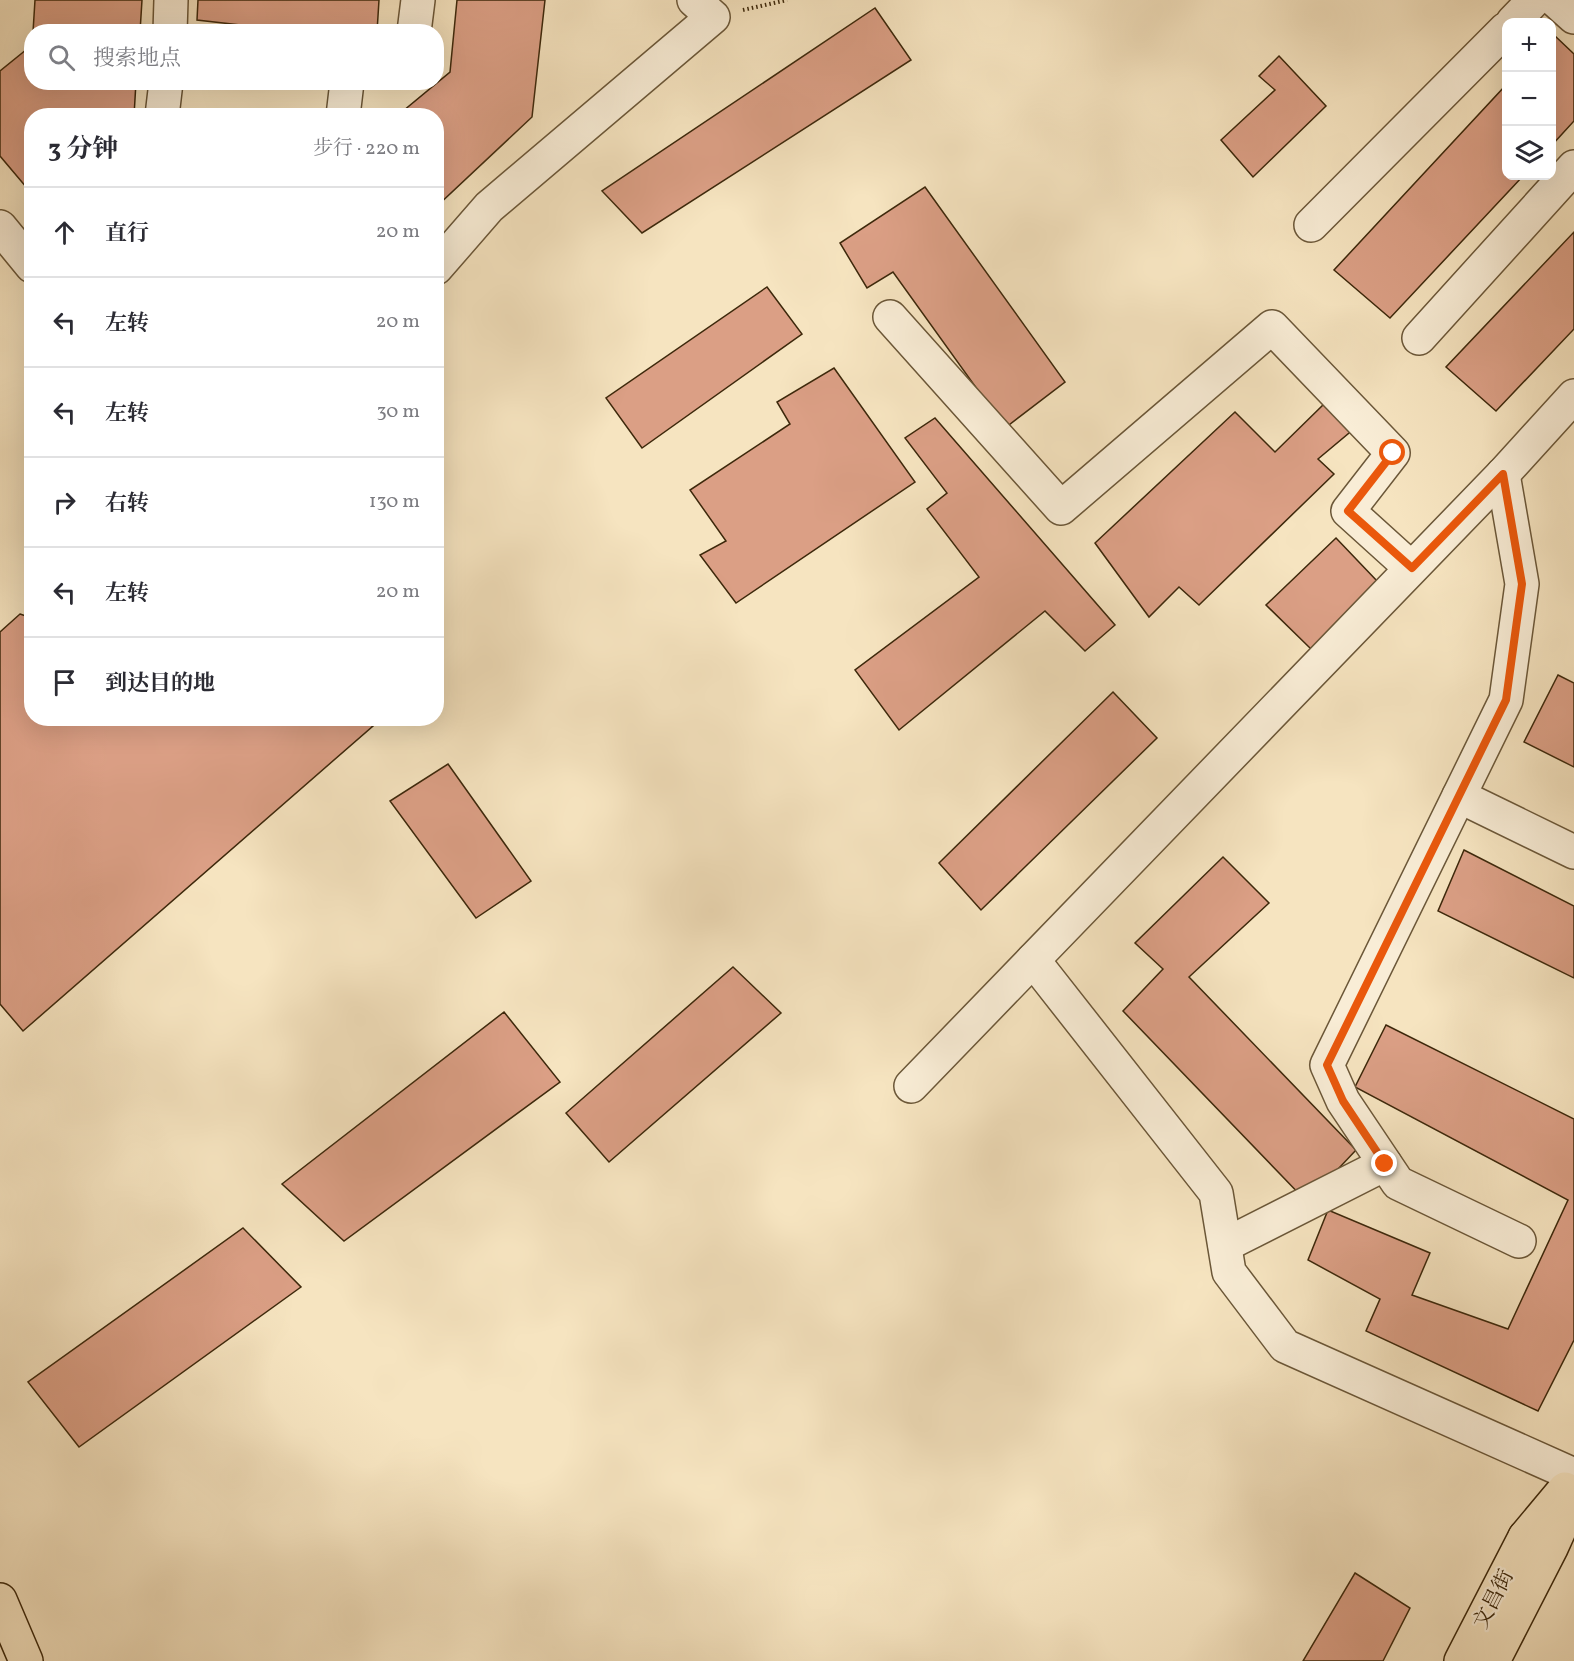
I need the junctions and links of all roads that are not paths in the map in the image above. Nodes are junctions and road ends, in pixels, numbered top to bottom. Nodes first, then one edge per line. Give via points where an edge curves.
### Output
1 (171, 0) edge
2 (418, 0) edge
3 (1534, 0) edge
4 (1556, 0) edge
5 (704, 9) edge
6 (1574, 17) edge
7 (1517, 18) edge
8 (170, 24) edge
9 (415, 24) edge
10 (1502, 33) edge
11 (165, 90) edge
12 (346, 90) edge
13 (163, 108) edge
14 (344, 108) edge
15 (1574, 167) edge
16 (1311, 225) dead end
17 (0, 227) edge
18 (24, 256) edge
19 (444, 259) edge
20 (890, 316) dead end
21 (1419, 338) dead end
22 (1574, 396) edge
23 (1503, 474) junction
24 (1412, 568) junction
25 (1459, 796) junction
26 (1574, 852) edge
27 (1033, 960) junction
28 (911, 1086) dead end
29 (1385, 1164) junction
30 (1519, 1241) dead end
31 (1225, 1245) junction
32 (1574, 1477) edge
33 (1574, 1497) edge
34 (1538, 1543) junction
35 (0, 1600) edge
36 (26, 1661) edge
37 (1461, 1661) edge
38 (1493, 1661) edge

1 - 8 street
2 - 9 street
3 - 7 street
4 - 6 street
5 - 19 street via 489,207
10 - 16 street
11 - 13 street
12 - 14 street
15 - 21 street
17 - 18 street
20 - 24 street via 1061,508 1272,327 1393,453 1348,511
22 - 23 street
23 - 24 street
23 - 25 street via 1522,584 1508,688 1506,700
24 - 27 street
25 - 26 street
25 - 29 street via 1327,1065 1343,1101
27 - 28 street
27 - 31 street via 1216,1193
29 - 30 street via 1398,1183
29 - 31 street
31 - 32 street via 1230,1272 1285,1346
32 - 34 main road
33 - 34 main road, 文昌街
34 - 37 main road, 文昌街
34 - 38 main road
35 - 36 main road

